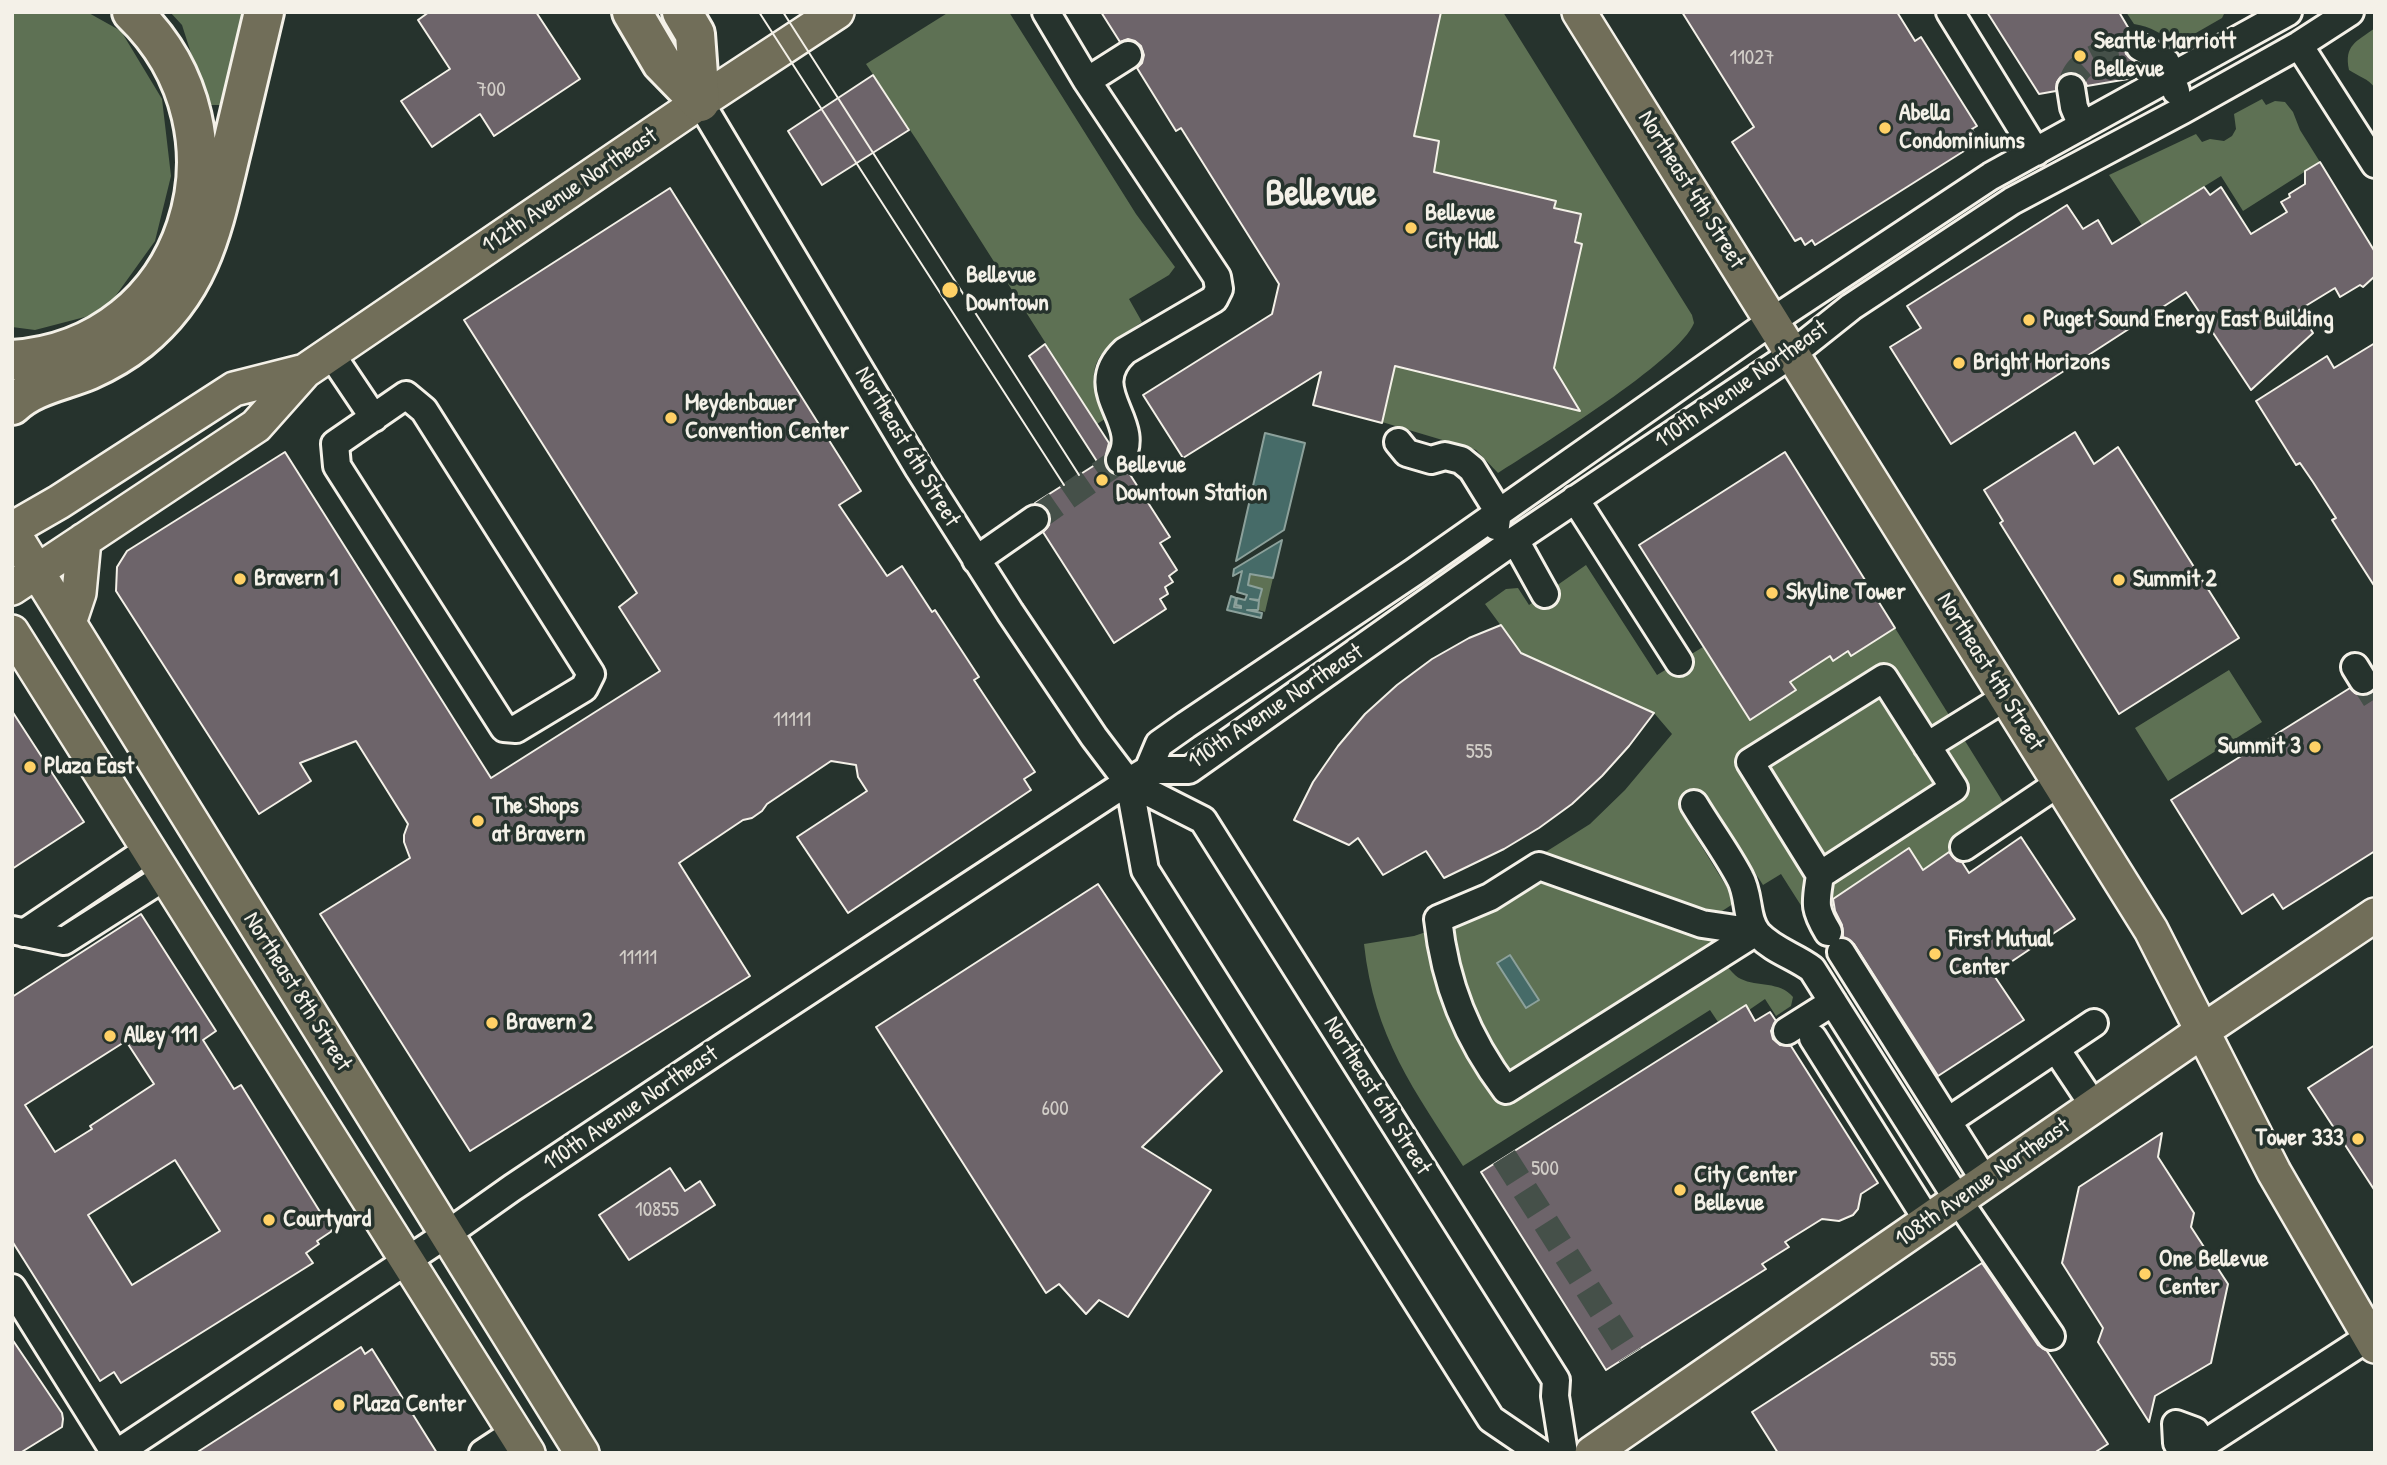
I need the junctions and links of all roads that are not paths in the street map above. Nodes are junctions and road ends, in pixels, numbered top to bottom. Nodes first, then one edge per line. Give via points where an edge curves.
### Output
1 (132, 12) edge
2 (264, 12) edge
3 (632, 12) edge
4 (682, 12) edge
5 (837, 12) edge
6 (1046, 12) edge
7 (1950, 12) edge
8 (2350, 12) edge
9 (2282, 14) edge
10 (1586, 15) edge
11 (2299, 45) junction
12 (2140, 47) dead end
13 (1128, 55) dead end
14 (2171, 77) junction
15 (1087, 81) junction
16 (2071, 88) dead end
17 (700, 102) junction
18 (2183, 110) junction
19 (2081, 126) junction
20 (2036, 152) junction
21 (2375, 164) edge
22 (2030, 191) junction
23 (1772, 321) junction
24 (1792, 354) junction
25 (12, 360) edge
26 (318, 363) junction
27 (12, 405) edge
28 (374, 418) junction
29 (1387, 440) dead end
30 (1120, 460) dead end
31 (1575, 499) junction
32 (1498, 511) junction
33 (1035, 519) tunnel mouth
34 (12, 530) edge
35 (85, 540) junction
36 (1516, 540) junction
37 (976, 560) junction
38 (24, 579) edge
39 (1457, 581) junction
40 (1545, 594) dead end
41 (69, 623) junction
42 (12, 632) edge
43 (1679, 662) dead end
44 (2006, 697) junction
45 (1927, 746) junction
46 (1135, 778) junction
47 (2059, 783) junction
48 (1694, 804) dead end
49 (1964, 847) dead end
50 (158, 863) junction
51 (1820, 875) junction
52 (2375, 915) edge
53 (18, 932) edge
54 (1756, 932) junction
55 (1833, 1002) junction
56 (2094, 1023) dead end
57 (1787, 1031) dead end
58 (2201, 1032) junction
59 (1813, 1038) dead end
60 (2056, 1049) junction
61 (2094, 1106) junction
62 (1948, 1121) junction
63 (1985, 1181) junction
64 (1958, 1200) junction
65 (1928, 1221) junction
66 (447, 1234) junction
67 (407, 1260) junction
68 (12, 1288) edge
69 (2051, 1336) dead end
70 (2372, 1341) edge
71 (522, 1442) edge
72 (2192, 1450) edge
73 (116, 1453) edge
74 (483, 1453) edge
75 (582, 1453) edge
76 (1541, 1453) edge
77 (1564, 1453) edge
78 (1592, 1453) edge

1 - 25 highway via 164,48 193,114 198,160 186,232 160,279 125,316 62,350
2 - 27 highway via 205,250 184,291 157,324 114,358 35,389
3 - 17 highway via 662,63
4 - 17 highway via 695,34
5 - 17 main road, 112th Avenue Northeast
6 - 15 street
7 - 20 street
8 - 11 street, 110th Avenue Northeast
9 - 14 street, 110th Avenue Northeast
10 - 23 main road, Northeast 4th Street
11 - 18 street, 110th Avenue Northeast
11 - 21 street
12 - 14 street via 2166,62
13 - 15 street
14 - 18 street
14 - 19 street, 110th Avenue Northeast
15 - 30 street via 1217,277 1219,289 1214,299 1114,361 1109,380 1127,440
16 - 19 street
17 - 26 main road, 112th Avenue Northeast
17 - 37 street, Northeast 6th Street
18 - 22 street, 110th Avenue Northeast
19 - 20 street, 110th Avenue Northeast
20 - 22 street
20 - 23 street, 110th Avenue Northeast via 1991,176
22 - 24 street, 110th Avenue Northeast via 1851,307
23 - 24 main road, Northeast 4th Street
23 - 32 street, 110th Avenue Northeast
24 - 31 street, 110th Avenue Northeast
24 - 44 main road, Northeast 4th Street
26 - 28 street
26 - 34 main road, 112th Avenue Northeast via 234,389
26 - 35 main road, 112th Avenue Northeast via 256,426
28 - 28 street via 335,444 337,466 503,728 516,729 584,688 591,674 424,410 406,395
29 - 32 street via 1407,453 1431,460 1445,456 1461,460 1472,469
31 - 36 street, 110th Avenue Northeast
31 - 43 street
32 - 39 street via 1496,531 1462,558
32 - 46 street, 110th Avenue Northeast via 1159,744
33 - 37 street
34 - 38 main road, Northeast 8th Street
35 - 38 main road, 112th Avenue Northeast
35 - 41 main road via 79,593
36 - 39 street, 110th Avenue Northeast
36 - 40 street
37 - 46 street, Northeast 6th Street via 1094,737
38 - 41 main road, Northeast 8th Street
39 - 46 street, 110th Avenue Northeast via 1189,770
41 - 66 main road, Northeast 8th Street
42 - 50 main road, Northeast 8th Street
44 - 45 street
44 - 47 main road, Northeast 4th Street
45 - 51 street via 1954,788
45 - 51 street via 1884,678 1750,762
46 - 66 street, 110th Avenue Northeast via 713,1053
46 - 76 street, Northeast 6th Street via 1145,870 1491,1419
46 - 77 street, Northeast 6th Street via 1203,820 1556,1380
47 - 49 street
47 - 58 main road, Northeast 4th Street via 2151,930
48 - 54 street via 1741,880
50 - 53 street
50 - 67 main road, Northeast 8th Street
51 - 62 street via 1815,904 1819,917
52 - 58 main road, 108th Avenue Northeast
54 - 54 street via 1702,924 1539,866 1490,897 1438,919 1446,971 1464,1022 1506,1090
54 - 55 street via 1774,949 1812,969
55 - 57 street
55 - 64 street
56 - 60 street
58 - 61 main road, 108th Avenue Northeast
58 - 70 main road, Northeast 4th Street via 2274,1172
59 - 65 street
60 - 61 street
60 - 62 street
61 - 63 main road, 108th Avenue Northeast
62 - 63 street
63 - 64 main road, 108th Avenue Northeast
64 - 65 main road, 108th Avenue Northeast
64 - 69 street
65 - 78 main road, 108th Avenue Northeast
66 - 67 street, 110th Avenue Northeast
66 - 75 main road, Northeast 8th Street
67 - 71 main road, Northeast 8th Street
67 - 73 street, 110th Avenue Northeast
68 - 73 street
70 - 72 street
71 - 74 street

